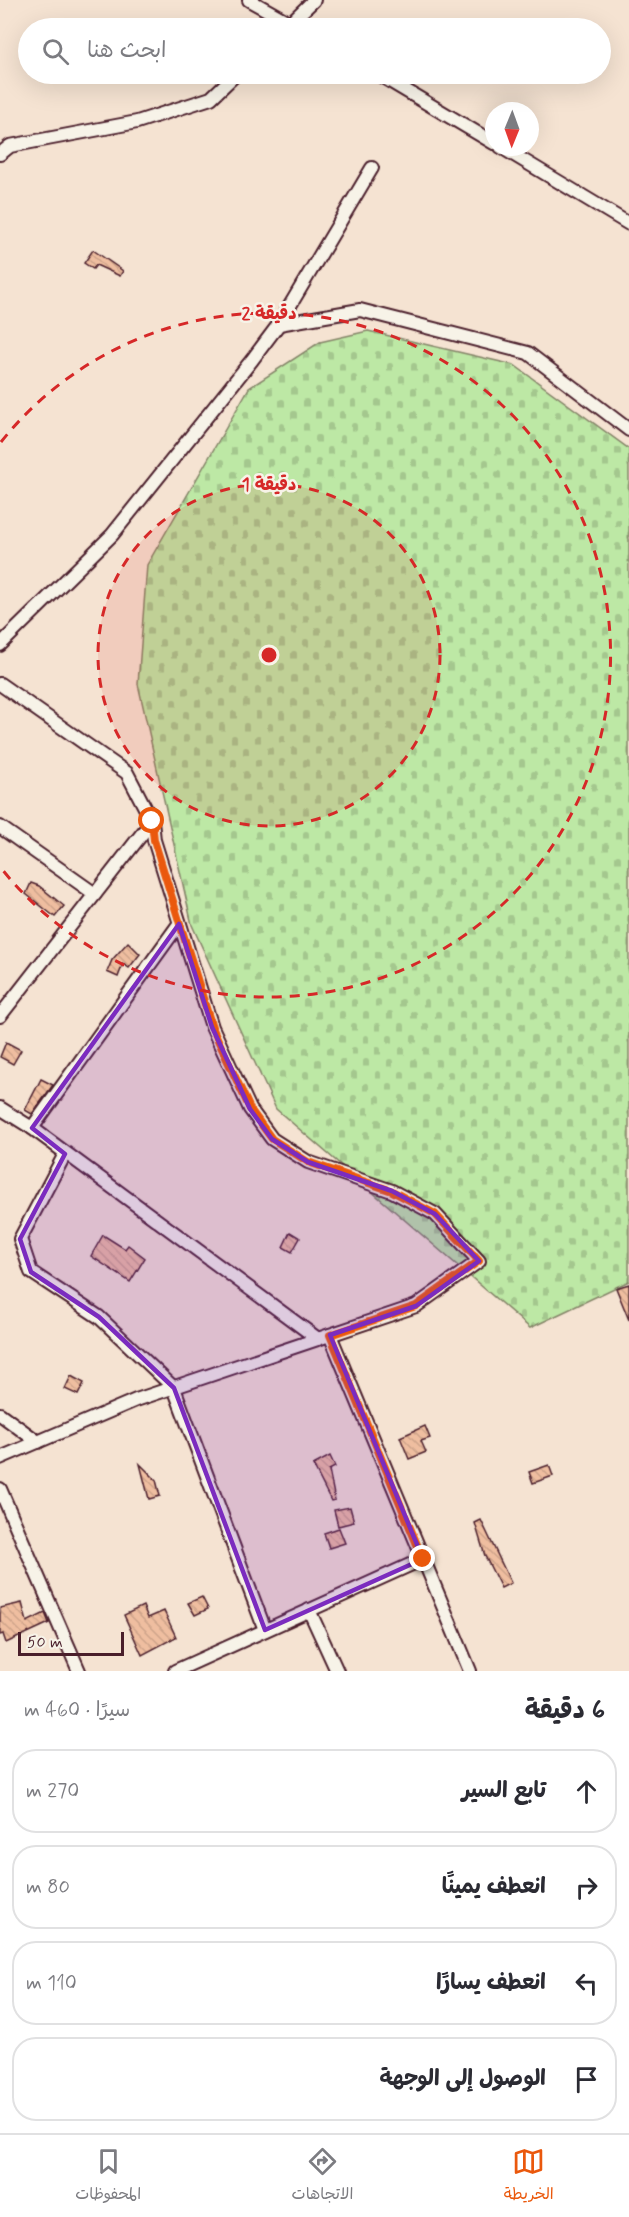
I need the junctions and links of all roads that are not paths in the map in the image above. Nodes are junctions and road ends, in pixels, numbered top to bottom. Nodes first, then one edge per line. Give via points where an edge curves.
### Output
1 (249, 0) edge
2 (314, 0) edge
3 (277, 18) edge
4 (299, 18) edge
5 (226, 84) edge
6 (395, 84) edge
7 (485, 138) edge
8 (0, 154) edge
9 (516, 156) edge
10 (372, 168) dead end
11 (629, 224) edge
12 (279, 324) junction
13 (629, 430) edge
14 (0, 645) edge
15 (0, 684) edge
16 (152, 821) junction
17 (0, 827) edge
18 (95, 894) junction
19 (180, 924) junction
20 (0, 1016) edge
21 (0, 1108) edge
22 (32, 1128) junction
23 (65, 1154) junction
24 (324, 1337) junction
25 (174, 1388) junction
26 (0, 1414) edge
27 (38, 1443) junction
28 (0, 1458) edge
29 (0, 1489) edge
30 (423, 1559) junction
31 (309, 1610) junction
32 (265, 1630) junction
33 (79, 1671) edge
34 (175, 1671) edge
35 (338, 1671) edge
36 (470, 1671) edge

1 - 3 street
2 - 4 street
5 - 8 street via 211,98 137,122 10,146
6 - 7 street
9 - 11 street
10 - 12 street
12 - 13 street via 360,310 528,352
12 - 14 street via 112,535
15 - 16 street via 127,773
16 - 18 street
16 - 19 street via 154,840
17 - 18 street
18 - 20 street
19 - 22 street
19 - 24 street via 212,1027 250,1109 272,1139 308,1162 392,1191 435,1214 479,1261 416,1306
21 - 22 street
22 - 23 street
23 - 24 street
23 - 25 street via 20,1239 31,1272 99,1317
24 - 25 street
24 - 30 street
25 - 27 street
25 - 32 street
26 - 27 street
27 - 28 street
29 - 33 street
30 - 31 street
30 - 36 street
31 - 32 street
31 - 35 street
32 - 34 street

